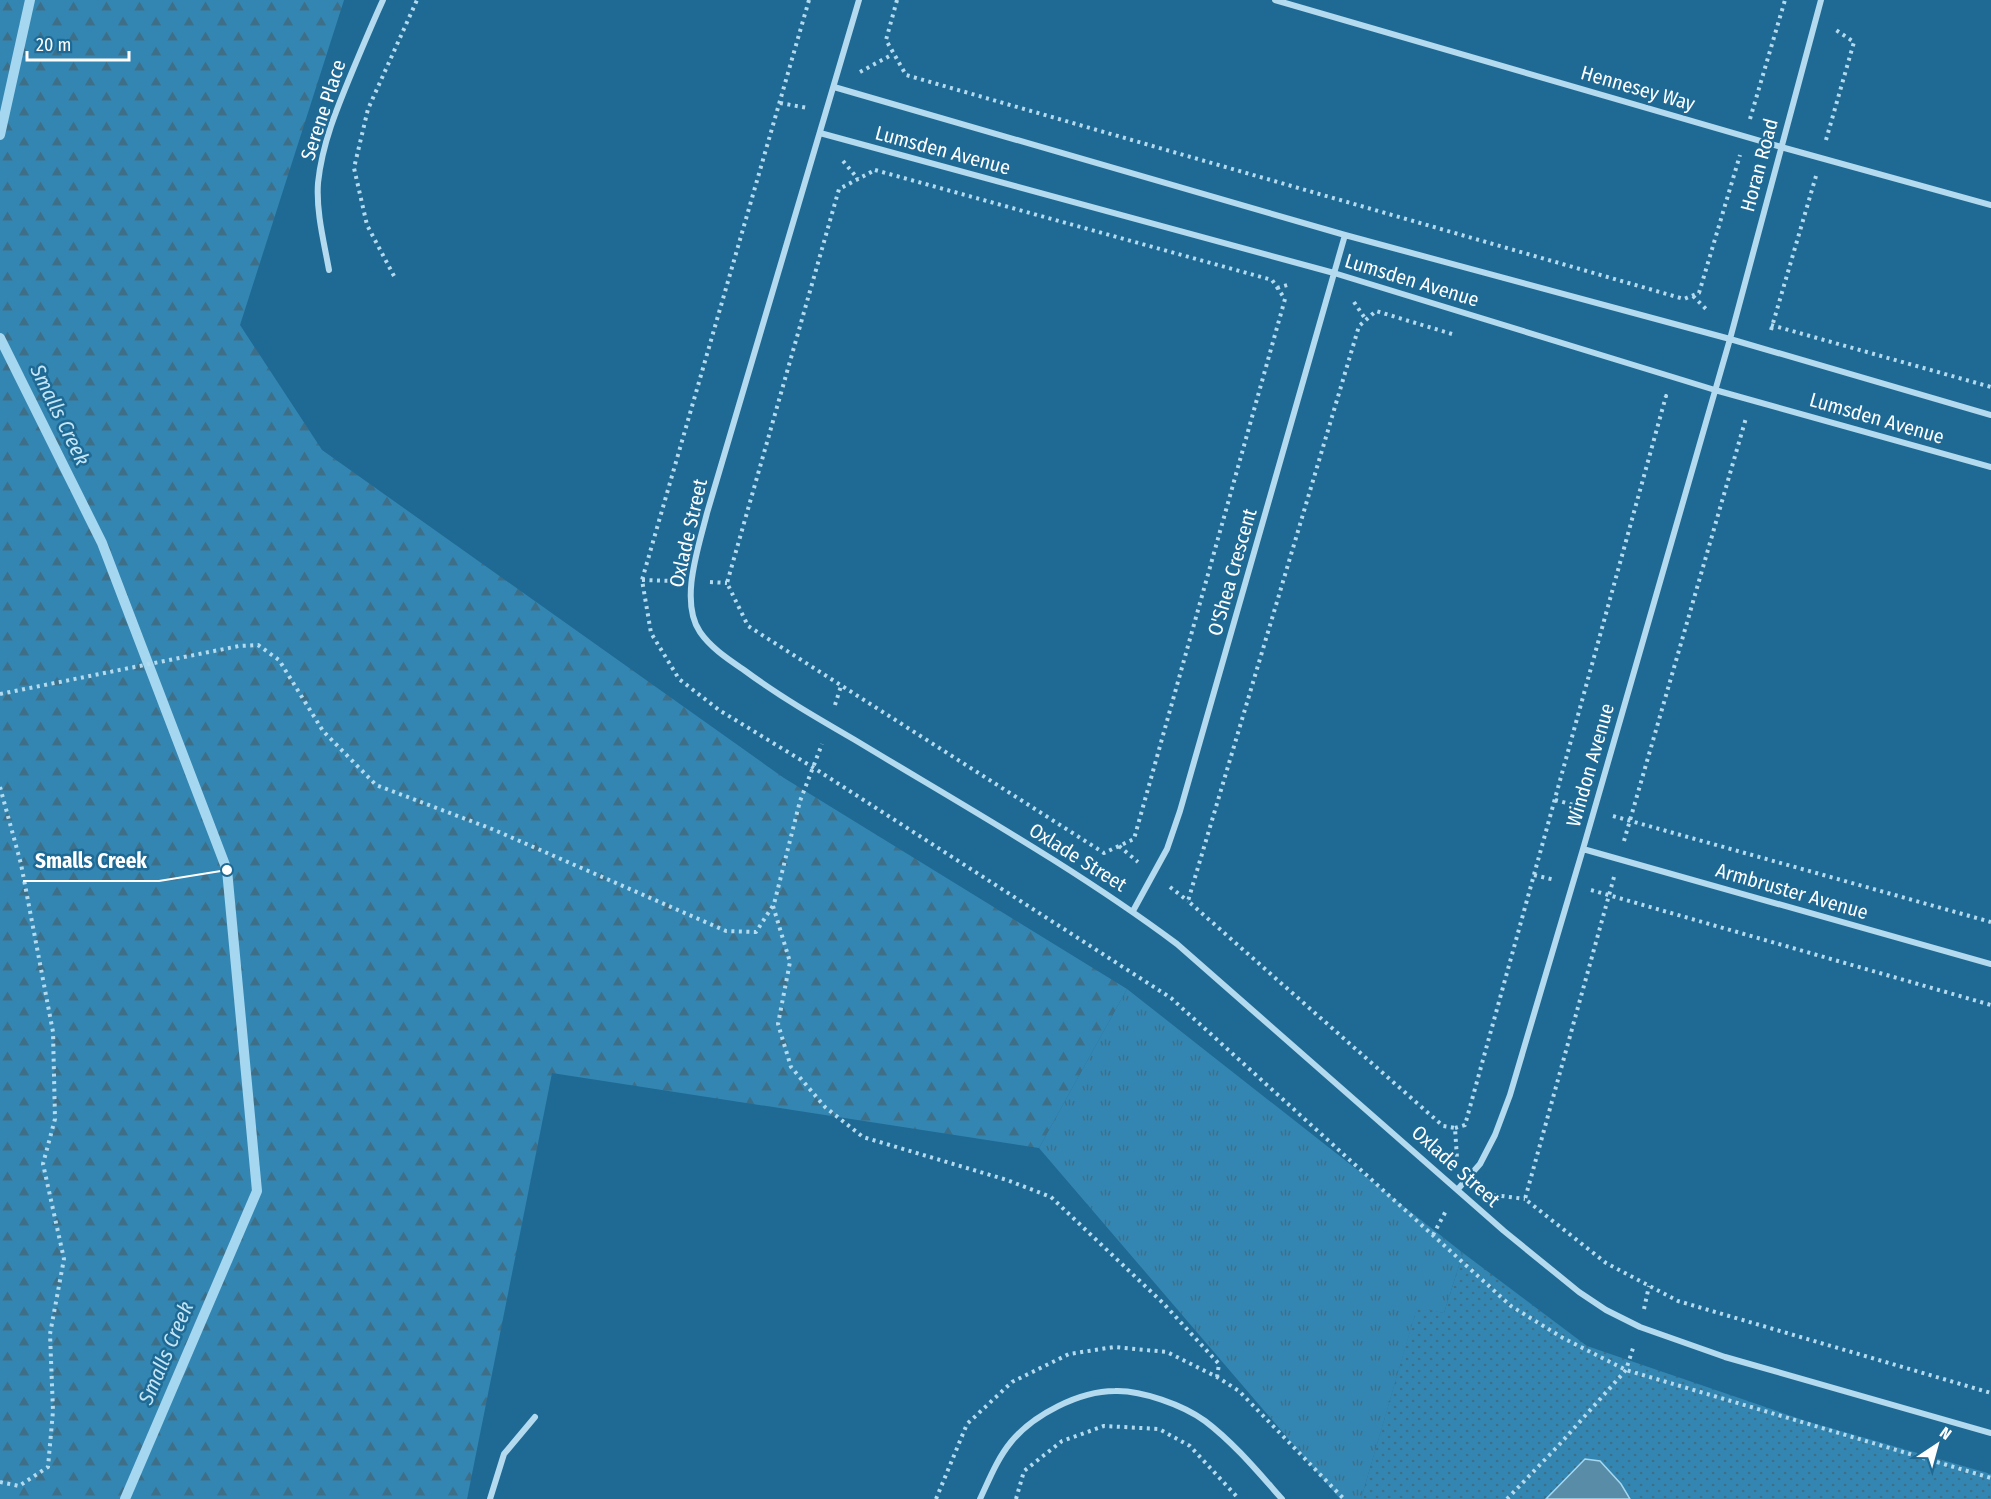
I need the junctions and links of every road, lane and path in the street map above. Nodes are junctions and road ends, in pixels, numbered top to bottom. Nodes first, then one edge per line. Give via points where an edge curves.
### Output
1 (382, 0) edge
2 (417, 0) edge
3 (809, 0) edge
4 (859, 0) edge
5 (897, 0) edge
6 (1275, 0) edge
7 (1785, 0) edge
8 (1821, 0) edge
9 (1854, 42) dead end
10 (893, 54) junction
11 (834, 87) junction
12 (820, 133) junction
13 (1745, 136) junction
14 (1781, 147) junction
15 (1821, 158) junction
16 (1991, 205) edge
17 (1345, 235) junction
18 (329, 270) dead end
19 (1334, 273) junction
20 (394, 276) dead end
21 (1773, 324) junction
22 (1454, 334) dead end
23 (1730, 339) junction
24 (1766, 349) junction
25 (1991, 387) edge
26 (1715, 390) junction
27 (1655, 393) dead end
28 (1751, 400) junction
29 (1991, 415) edge
30 (1991, 467) edge
31 (0, 694) edge
32 (814, 768) junction
33 (0, 787) edge
34 (1555, 800) junction
35 (1594, 811) junction
36 (1630, 821) junction
37 (1134, 839) joint
38 (1583, 849) junction
39 (1619, 859) junction
40 (1534, 875) junction
41 (1573, 885) junction
42 (1609, 895) junction
43 (773, 906) junction
44 (1134, 911) junction
45 (1991, 922) edge
46 (1991, 964) edge
47 (1991, 1005) edge
48 (1455, 1128) junction
49 (1458, 1189) junction
50 (1649, 1286) junction
51 (1640, 1328) junction
52 (1626, 1370) junction
53 (1217, 1377) dead end
54 (1991, 1393) edge
55 (535, 1417) dead end
56 (1991, 1433) edge
57 (1991, 1478) edge
58 (0, 1482) edge
59 (490, 1499) edge
60 (980, 1499) edge
61 (1016, 1499) edge
62 (1239, 1499) edge
63 (1282, 1499) edge
64 (1507, 1499) edge

1 - 18 street, Serene Place via 321,161 319,211
2 - 20 path via 368,109 354,168 367,225
3 - 32 path via 642,580 651,633 679,679 719,710
4 - 11 street, Oxlade Street
5 - 10 path via 886,40
6 - 13 street, Hennesey Way
7 - 13 path
8 - 14 street, Horan Road
9 - 15 path
10 - 11 path
10 - 13 path via 906,75 1684,299 1699,293
11 - 12 street, Oxlade Street
11 - 17 street, Lumsden Avenue
12 - 19 street, Lumsden Avenue
12 - 44 street, Oxlade Street via 707,513 690,602 698,630 714,649 766,686
13 - 14 street, Hennesey Way
14 - 15 street, Hennesey Way
14 - 23 street, Horan Road
15 - 16 street, Hennesey Way
15 - 21 path
17 - 19 street, O'Shea Crescent
17 - 23 street, Lumsden Avenue
19 - 26 street, Lumsden Avenue
19 - 44 street, O'Shea Crescent via 1180,811 1167,849
21 - 23 path
21 - 24 path
21 - 25 path
22 - 48 path via 1376,311 1359,326 1188,901 1443,1126
23 - 24 street, Lumsden Avenue
23 - 26 street, Windon Avenue
24 - 29 street, Lumsden Avenue
26 - 28 street, Lumsden Avenue
26 - 35 street, Windon Avenue
27 - 34 path via 1666,396
28 - 30 street, Lumsden Avenue
28 - 36 path
31 - 43 path via 258,645 279,660 323,731 376,785 492,829 726,931 756,932
32 - 43 path via 800,801
32 - 52 path via 1171,998 1511,1306
33 - 58 path via 21,864 53,1032 55,1119 43,1164 64,1259 50,1334 53,1411 48,1467 19,1486
34 - 35 path
34 - 40 path
35 - 36 path
35 - 38 street, Windon Avenue
36 - 39 path
36 - 45 path
37 - 37 path via 1104,853 748,626 727,583 839,189 874,170 1272,280 1285,299
38 - 39 street, Armbruster Avenue
38 - 41 street, Windon Avenue
39 - 42 path
39 - 46 street, Armbruster Avenue
40 - 41 path
40 - 48 path via 1465,1125
41 - 42 path
41 - 49 street, Windon Avenue via 1495,1135 1480,1164
42 - 47 path
42 - 50 path via 1525,1199 1606,1263
43 - 53 path via 790,962 778,1024 791,1067 825,1107 863,1137 1051,1197 1163,1303 1219,1364
44 - 49 street, Oxlade Street
48 - 49 path
49 - 51 street, Oxlade Street via 1579,1292
50 - 51 path
50 - 54 path via 1678,1301
51 - 52 path
51 - 56 street, Oxlade Street via 1725,1357
52 - 57 path
52 - 64 path
55 - 59 street via 504,1454
60 - 63 street via 1010,1443 1026,1426 1051,1409 1080,1397 1113,1390 1166,1401 1203,1420
61 - 62 path via 1024,1471 1062,1441 1104,1426 1159,1429 1190,1446

